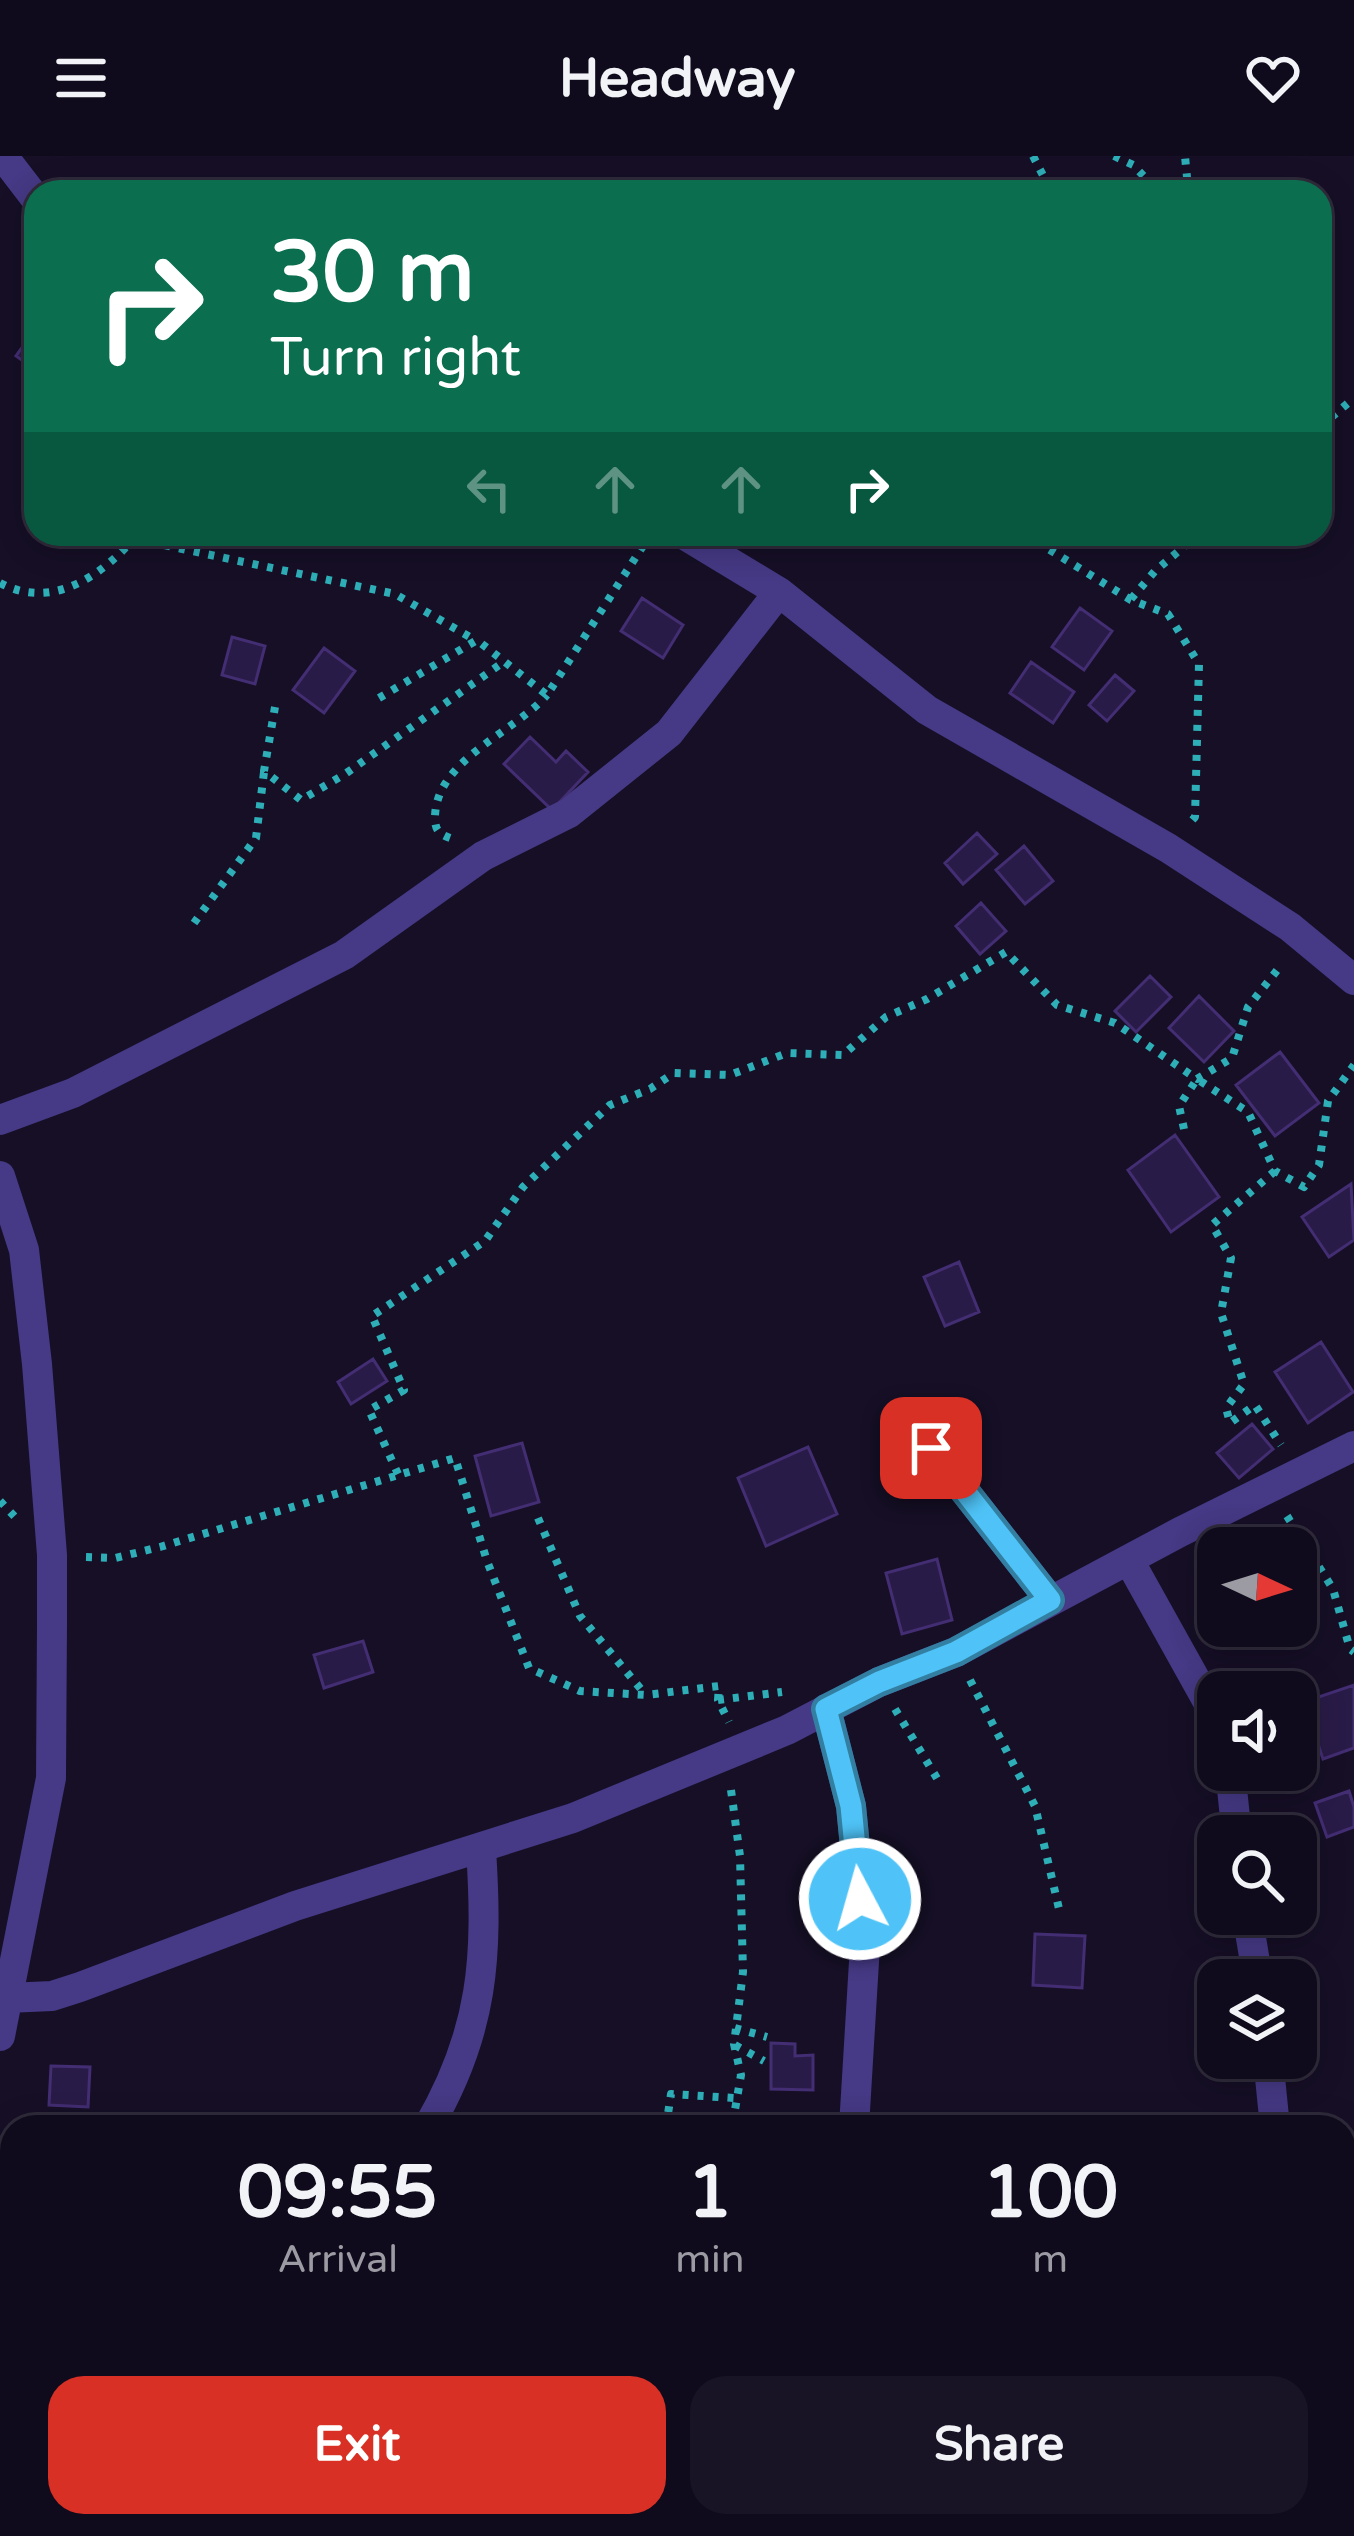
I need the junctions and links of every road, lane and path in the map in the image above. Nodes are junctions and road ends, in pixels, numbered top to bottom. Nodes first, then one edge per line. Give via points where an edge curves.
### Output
1 (3, 156) edge
2 (1114, 156) edge
3 (1148, 180) edge
4 (24, 183) edge
5 (126, 546) edge
6 (180, 546) edge
7 (642, 546) edge
8 (703, 546) edge
9 (1043, 546) edge
10 (1185, 546) edge
11 (0, 583) edge
12 (779, 592) junction
13 (1131, 600) junction
14 (477, 640) junction
15 (505, 661) junction
16 (547, 695) junction
17 (379, 698) dead end
18 (275, 706) dead end
19 (264, 771) junction
20 (1168, 848) junction
21 (483, 856) junction
22 (194, 923) dead end
23 (1303, 938) junction
24 (1354, 980) edge
25 (1354, 1065) edge
26 (1197, 1078) junction
27 (0, 1120) edge
28 (1184, 1129) dead end
29 (1275, 1171) junction
30 (0, 1176) edge
31 (1354, 1446) edge
32 (931, 1448) dead end
33 (398, 1474) junction
34 (1269, 1488) junction
35 (538, 1518) dead end
36 (52, 1555) junction
37 (1130, 1562) junction
38 (1050, 1600) junction
39 (956, 1652) junction
40 (1354, 1652) edge
41 (879, 1682) junction
42 (1197, 1682) edge
43 (646, 1695) junction
44 (826, 1709) junction
45 (726, 1755) junction
46 (938, 1780) dead end
47 (481, 1849) junction
48 (1060, 1913) dead end
49 (8, 1998) junction
50 (735, 2028) junction
51 (0, 2036) edge
52 (767, 2037) dead end
53 (734, 2044) junction
54 (764, 2061) dead end
55 (1270, 2079) edge
56 (734, 2098) junction
57 (434, 2115) edge
58 (668, 2115) edge
59 (733, 2115) edge
60 (855, 2115) edge
61 (1274, 2115) edge

1 - 4 street
2 - 3 path
5 - 11 path via 96,576 46,596
6 - 14 path via 395,595
7 - 16 path
8 - 12 street
9 - 13 path
10 - 13 path
12 - 20 street via 927,710
12 - 21 street via 654,747 569,813
13 - 20 path via 1168,614 1199,664 1195,817
14 - 15 path
14 - 17 path
15 - 16 path
15 - 19 path via 301,800
16 - 21 path via 437,796 440,834
18 - 19 path
19 - 22 path via 256,838
20 - 23 street
21 - 27 street via 344,956 74,1093
23 - 24 street
23 - 26 path via 1248,1006 1232,1058
25 - 29 path via 1328,1101 1319,1165 1304,1186
26 - 28 path via 1179,1106
26 - 29 path via 1248,1112
26 - 33 path via 1115,1023 1057,1005 1006,952 886,1017 843,1055 787,1053 730,1076 674,1073 610,1105 523,1187 485,1241 371,1316 404,1390 369,1410
29 - 34 path via 1212,1225 1231,1258 1222,1313 1244,1384 1226,1408 1230,1424 1255,1405 1281,1446 1260,1482
30 - 36 street via 24,1250
31 - 34 street
32 - 38 street
33 - 36 path via 115,1558
33 - 43 path via 455,1458 529,1668 580,1691
34 - 37 street
34 - 40 path via 1333,1589
35 - 43 path via 580,1616
36 - 49 street via 51,1778
37 - 38 street
37 - 42 street
38 - 39 street
39 - 41 street
39 - 48 path via 1035,1806
41 - 44 street
41 - 46 path
43 - 45 path via 719,1686 732,1736
44 - 45 street
44 - 60 street via 851,1806 865,1945
45 - 47 street
45 - 50 path via 740,1856 743,1972
47 - 49 street via 295,1906 80,1988
47 - 57 street via 482,1979 471,2034
49 - 51 street
50 - 52 path
50 - 53 path
53 - 54 path
53 - 56 path via 741,2074
55 - 61 street
56 - 58 path via 671,2095
56 - 59 path

